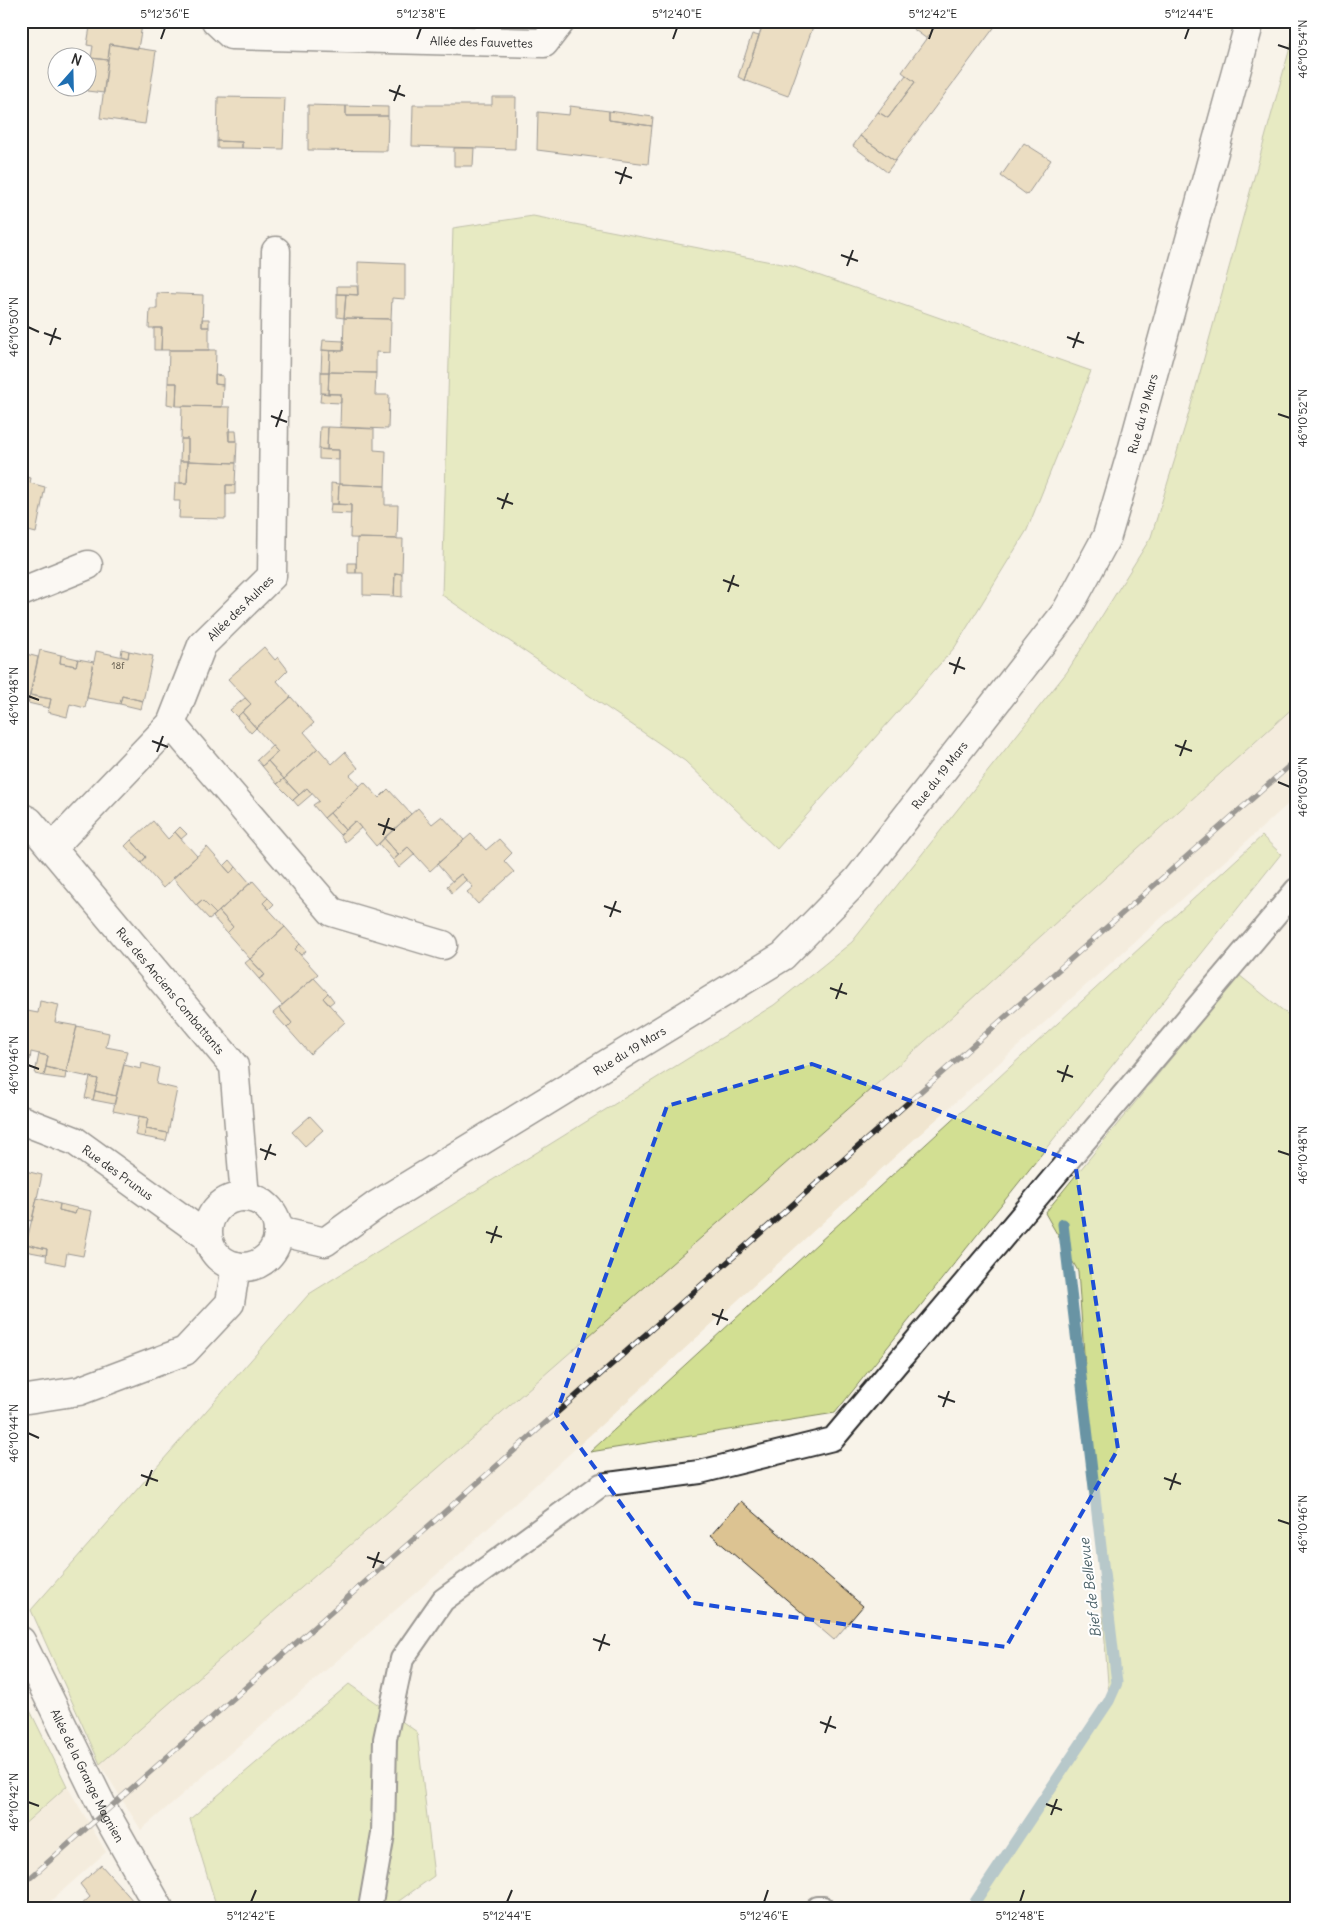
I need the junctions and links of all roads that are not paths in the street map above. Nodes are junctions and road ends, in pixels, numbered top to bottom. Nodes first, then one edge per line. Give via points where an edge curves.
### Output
1 (216, 21) edge
2 (561, 21) edge
3 (1250, 21) edge
4 (276, 251) dead end
5 (88, 564) dead end
6 (21, 592) edge
7 (171, 724) junction
8 (21, 817) edge
9 (52, 848) junction
10 (1296, 890) edge
11 (443, 945) dead end
12 (21, 1120) edge
13 (245, 1197) junction
14 (278, 1230) junction
15 (208, 1237) junction
16 (236, 1266) junction
17 (21, 1400) edge
18 (21, 1641) edge
19 (159, 1908) edge
20 (370, 1908) edge
21 (816, 1908) edge
22 (823, 1908) edge

1 - 2 street, Allée des Fauvettes via 231,34 544,43
3 - 14 street, Rue du 19 Mars via 1107,536 1066,612 858,880 783,956 375,1206 325,1242
4 - 7 street, Allée des Aulnes via 272,576 202,645
5 - 6 street
7 - 9 street, Allée des Aulnes
7 - 11 street via 332,912
8 - 9 street, Rue des Anciens Combattants via 29,821
9 - 13 street, Rue des Anciens Combattants via 234,1066
10 - 20 lane via 833,1439 700,1472 601,1485 443,1600 402,1659 385,1739 383,1834
12 - 15 street, Rue des Prunus via 75,1142
13 - 14 street via 268,1208
13 - 15 street via 228,1201 214,1212
14 - 16 street via 271,1253 260,1262
15 - 16 street via 220,1258
16 - 17 street via 230,1303 185,1351 79,1391
18 - 19 street, Allée de la Grange Magnien via 104,1812
21 - 22 lane

